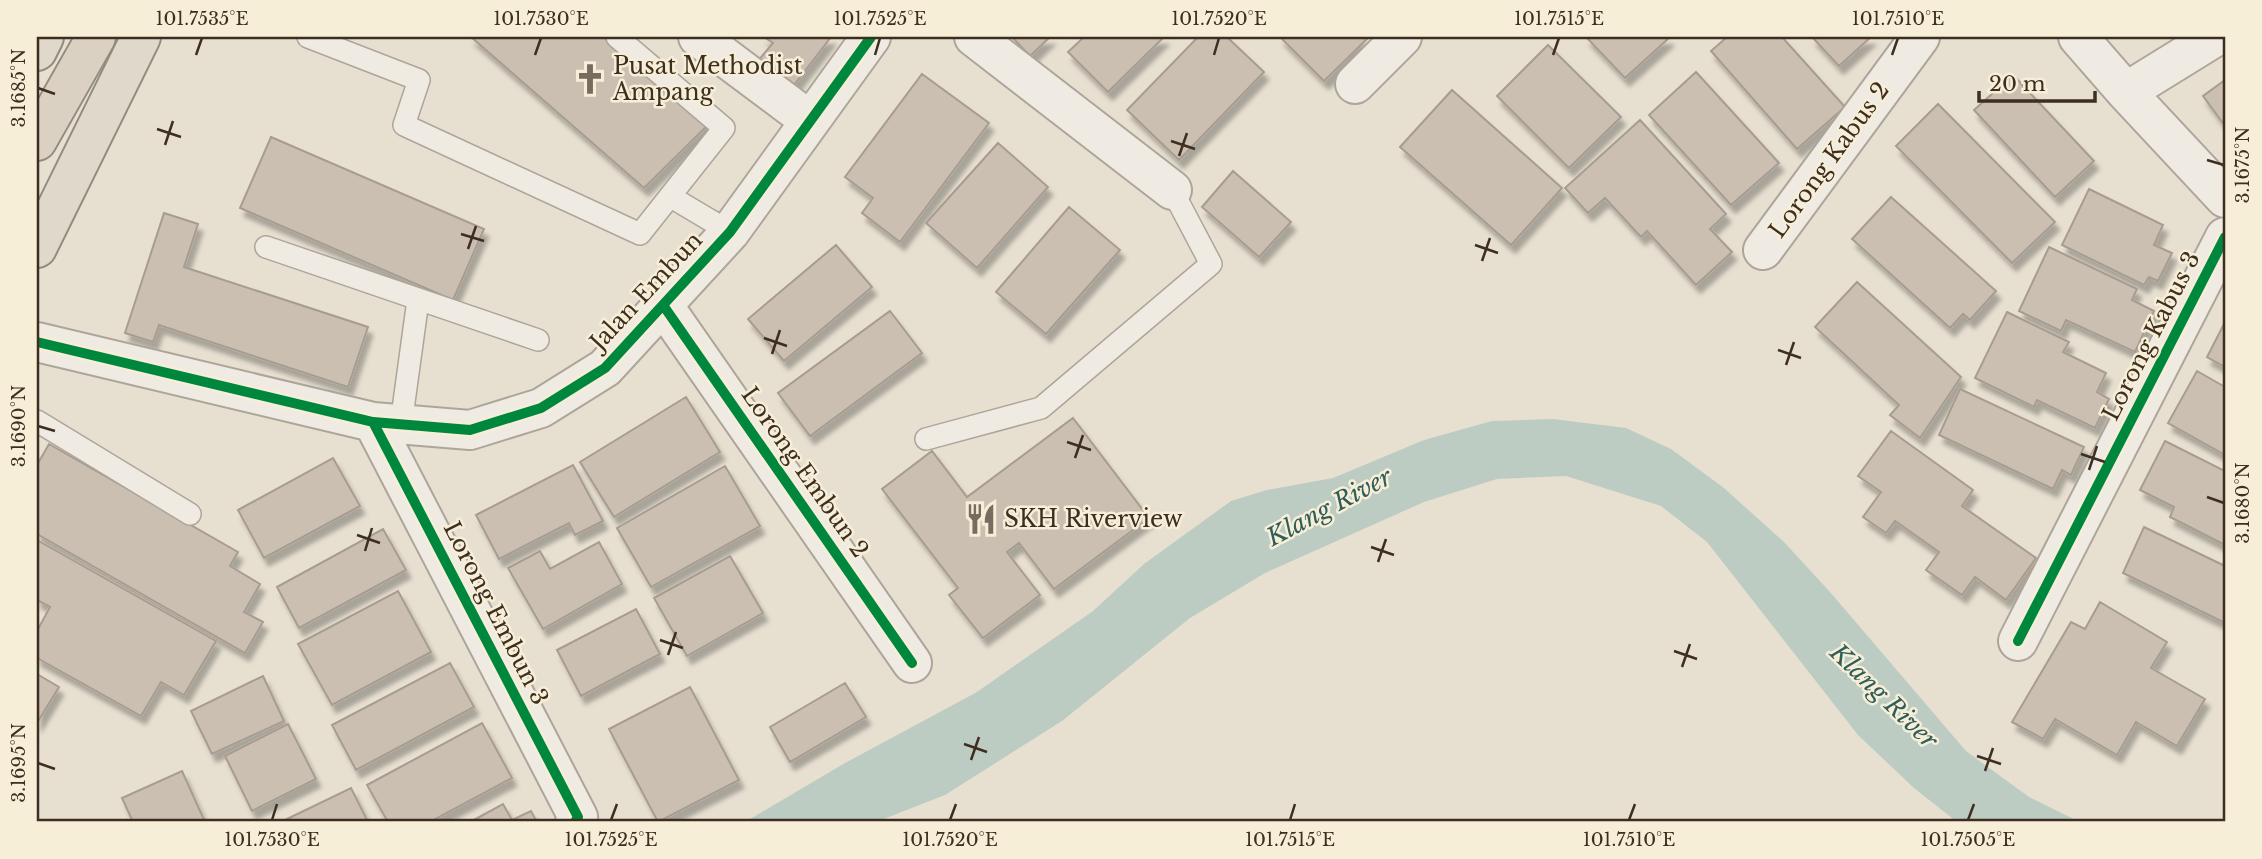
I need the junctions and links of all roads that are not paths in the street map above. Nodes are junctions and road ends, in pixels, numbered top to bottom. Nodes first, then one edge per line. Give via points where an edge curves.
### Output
1 (44, 37) edge
2 (96, 37) edge
3 (141, 37) edge
4 (308, 37) edge
5 (617, 37) edge
6 (698, 37) edge
7 (871, 37) edge
8 (975, 37) edge
9 (1402, 37) edge
10 (1920, 37) edge
11 (2078, 37) edge
12 (2215, 37) edge
13 (37, 51) edge
14 (1355, 84) dead end
15 (2126, 92) junction
16 (809, 120) junction
17 (37, 141) edge
18 (1172, 190) joint
19 (671, 197) junction
20 (2225, 198) edge
21 (730, 232) junction
22 (2225, 237) edge
23 (266, 247) dead end
24 (37, 248) edge
25 (1763, 250) dead end
26 (418, 300) junction
27 (663, 305) junction
28 (538, 340) dead end
29 (37, 342) edge
30 (37, 421) edge
31 (387, 423) junction
32 (926, 439) dead end
33 (190, 514) dead end
34 (2018, 641) dead end
35 (912, 663) dead end
36 (575, 822) edge

1 - 13 highway
2 - 17 highway
3 - 24 highway
4 - 19 lane via 419,80 404,125 640,234
5 - 19 lane via 724,128
6 - 16 street
7 - 16 street, Jalan Embun
8 - 18 street
9 - 14 street
10 - 25 street, Lorong Kabus 2
11 - 15 street
12 - 15 street
15 - 20 street
16 - 21 street, Jalan Embun
18 - 32 lane via 1210,264 1041,408
19 - 21 lane
21 - 27 street, Jalan Embun
22 - 34 street, Lorong Kabus 3
23 - 26 lane
26 - 28 lane
26 - 31 lane
27 - 31 street, Jalan Embun via 605,368 541,408 470,430
27 - 35 street, Lorong Embun 2
29 - 31 street, Jalan Embun
30 - 33 lane
31 - 36 street, Lorong Embun 3 via 578,817

